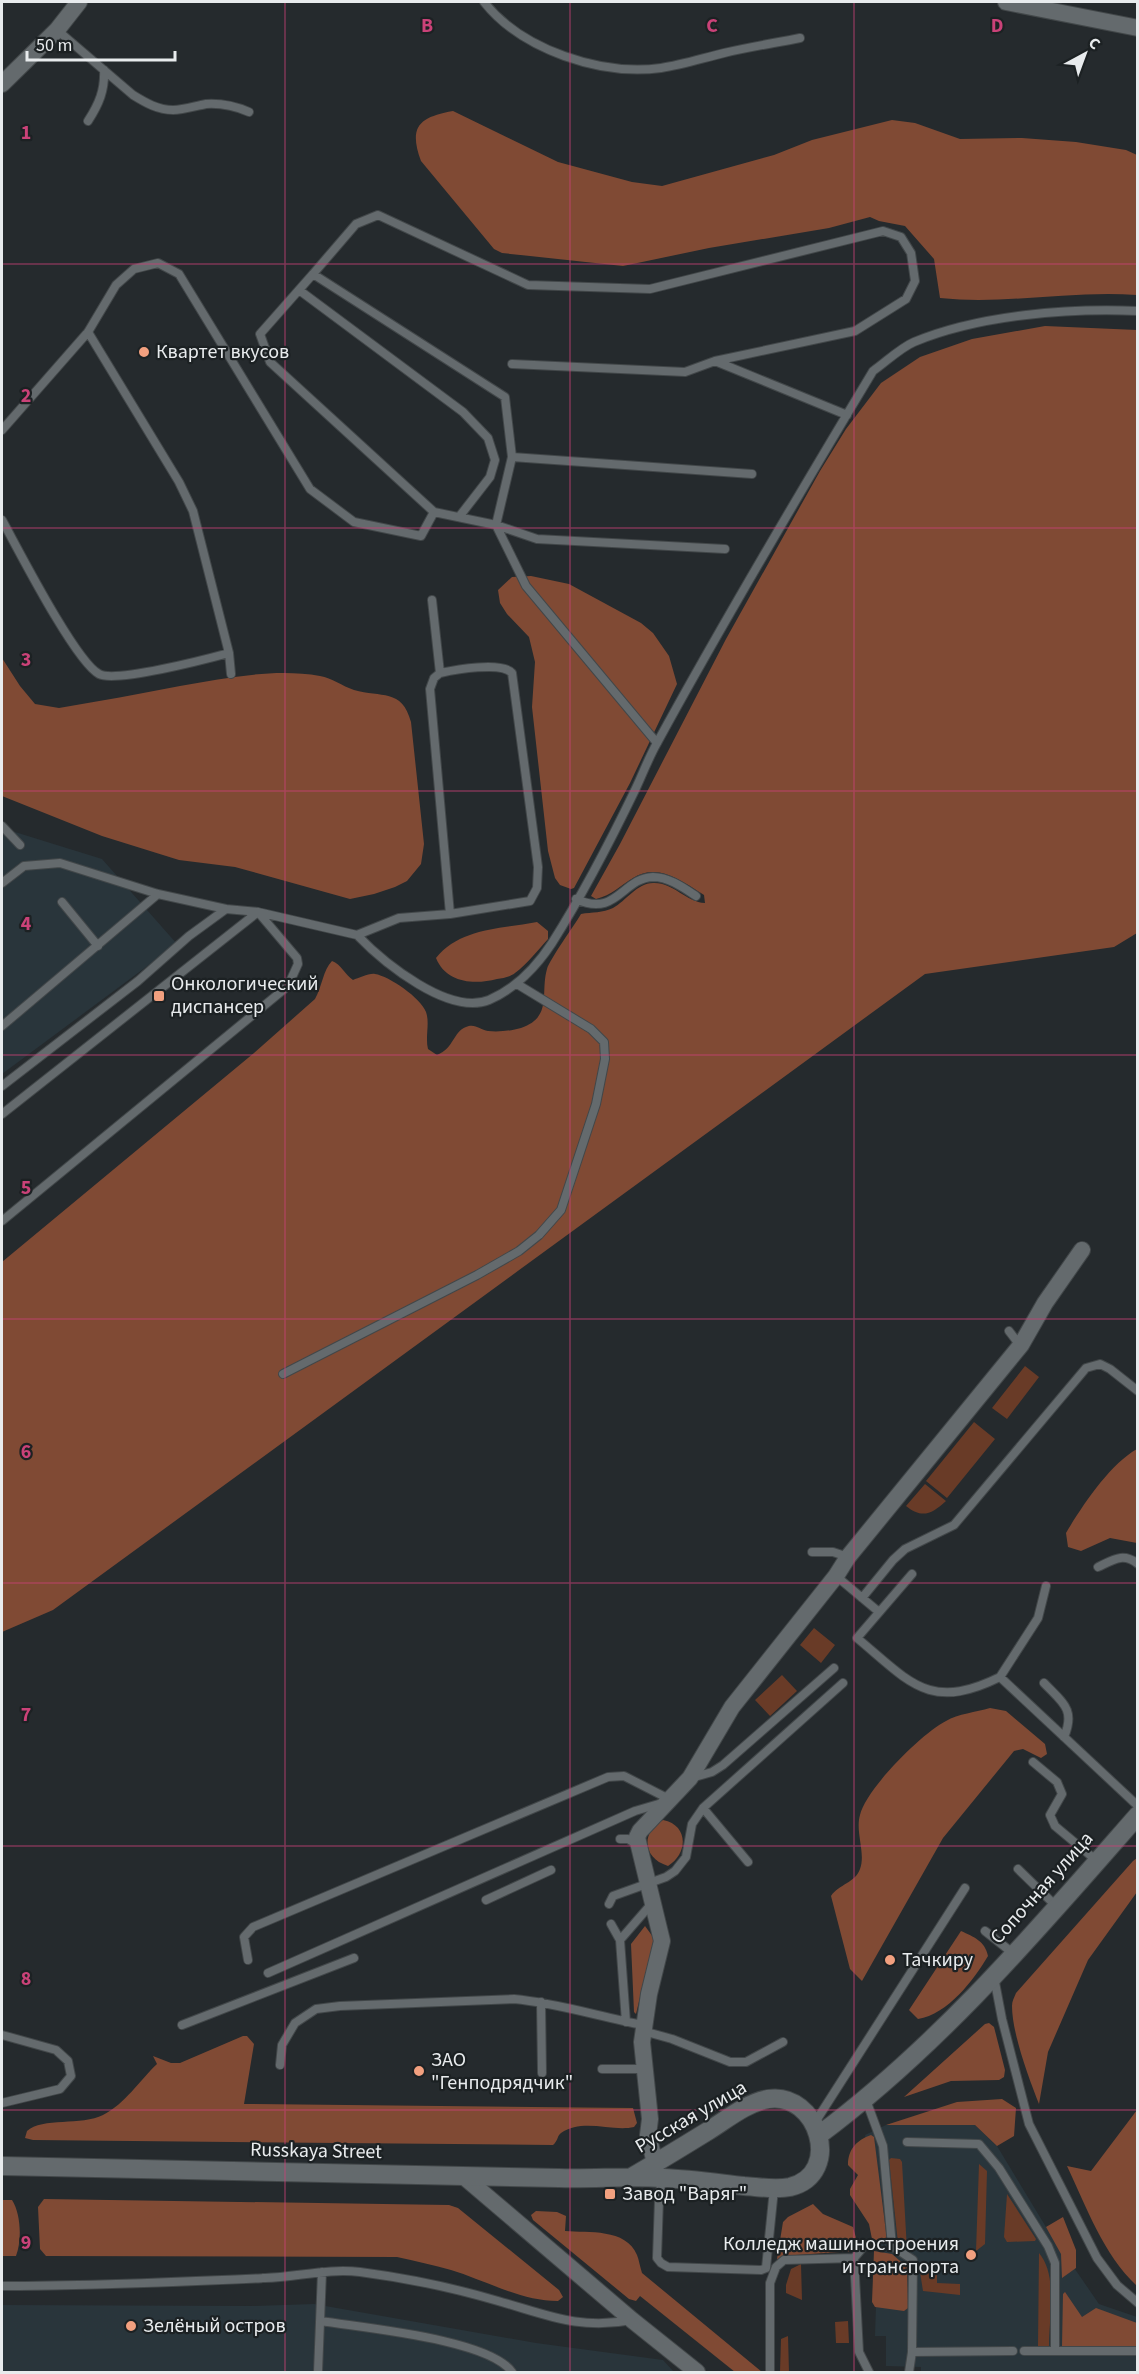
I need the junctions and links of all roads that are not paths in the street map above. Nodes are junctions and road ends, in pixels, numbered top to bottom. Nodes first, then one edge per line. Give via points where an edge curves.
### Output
1 (80, 2) edge
2 (484, 2) edge
3 (1006, 2) edge
4 (1137, 28) edge
5 (57, 30) junction
6 (800, 38) dead end
7 (104, 70) junction
8 (2, 84) edge
9 (249, 112) dead end
10 (88, 121) dead end
11 (313, 274) junction
12 (299, 290) junction
13 (1137, 311) edge
14 (88, 332) junction
15 (715, 361) junction
16 (512, 364) dead end
17 (847, 415) junction
18 (2, 430) edge
19 (512, 457) junction
20 (752, 474) dead end
21 (434, 512) junction
22 (459, 517) junction
23 (2, 520) edge
24 (496, 525) junction
25 (725, 549) dead end
26 (432, 600) dead end
27 (229, 653) junction
28 (440, 673) junction
29 (231, 674) dead end
30 (657, 743) junction
31 (2, 826) edge
32 (20, 845) dead end
33 (2, 883) edge
34 (158, 894) junction
35 (696, 896) dead end
36 (576, 899) junction
37 (62, 903) dead end
38 (226, 909) junction
39 (258, 912) junction
40 (450, 914) junction
41 (357, 935) junction
42 (98, 946) junction
43 (517, 984) junction
44 (2, 1026) edge
45 (2, 1086) edge
46 (2, 1114) edge
47 (2, 1221) edge
48 (1082, 1250) dead end
49 (1009, 1331) dead end
50 (1015, 1353) junction
51 (282, 1374) dead end
52 (1137, 1391) edge
53 (812, 1552) dead end
54 (848, 1557) junction
55 (1137, 1564) edge
56 (1098, 1568) dead end
57 (912, 1574) dead end
58 (836, 1576) junction
59 (1046, 1586) dead end
60 (862, 1598) junction
61 (879, 1612) junction
62 (834, 1668) dead end
63 (1000, 1677) junction
64 (843, 1683) dead end
65 (1044, 1683) dead end
66 (1064, 1737) junction
67 (1033, 1762) dead end
68 (690, 1779) junction
69 (671, 1800) junction
70 (1137, 1806) edge
71 (703, 1808) junction
72 (1137, 1815) edge
73 (620, 1839) dead end
74 (639, 1846) junction
75 (1097, 1861) junction
76 (748, 1862) dead end
77 (1018, 1869) dead end
78 (551, 1870) dead end
79 (649, 1883) junction
80 (965, 1888) dead end
81 (486, 1900) dead end
82 (653, 1902) junction
83 (609, 1904) dead end
84 (1057, 1907) junction
85 (611, 1924) dead end
86 (985, 1931) dead end
87 (620, 1940) junction
88 (1014, 1954) junction
89 (354, 1958) dead end
90 (248, 1960) dead end
91 (268, 1973) dead end
92 (994, 1977) junction
93 (542, 2002) junction
94 (626, 2022) junction
95 (182, 2025) dead end
96 (642, 2028) junction
97 (2, 2035) edge
98 (783, 2042) dead end
99 (280, 2066) dead end
100 (602, 2069) dead end
101 (644, 2069) junction
102 (542, 2073) dead end
103 (866, 2100) junction
104 (2, 2103) edge
105 (817, 2129) junction
106 (907, 2142) dead end
107 (2, 2166) edge
108 (659, 2170) junction
109 (463, 2176) junction
110 (630, 2178) joint
111 (774, 2189) junction
112 (866, 2245) dead end
113 (854, 2258) junction
114 (322, 2272) junction
115 (2, 2286) edge
116 (1137, 2303) edge
117 (632, 2320) junction
118 (321, 2321) junction
119 (1024, 2350) dead end
120 (1013, 2351) dead end
121 (1055, 2351) junction
122 (1137, 2351) edge
123 (912, 2352) junction
124 (318, 2373) edge
125 (512, 2373) edge
126 (697, 2373) edge
127 (770, 2373) edge
128 (869, 2373) edge
129 (909, 2373) edge

1 - 5 street
2 - 6 lane via 507,25 545,49 601,66 661,68
3 - 4 street
5 - 7 lane
5 - 8 street
7 - 9 lane via 133,95 162,109 208,104 232,105
7 - 10 lane via 105,86
11 - 12 lane
11 - 15 lane via 356,224 378,215 528,285 650,289 883,231 901,237 911,253 915,281 906,299 855,331
11 - 19 lane via 505,397
12 - 21 lane via 260,334 270,362
12 - 22 lane via 456,406 488,438 495,460 490,477
13 - 17 lane via 1031,315 968,324 912,343 873,371
14 - 18 lane
14 - 21 lane via 116,285 134,269 158,263 179,274 310,489 354,522 421,536
14 - 27 lane via 193,511
15 - 16 lane via 685,372
15 - 17 lane
17 - 30 lane
19 - 20 lane
19 - 24 lane
21 - 22 lane
22 - 24 lane
23 - 27 lane via 77,651 99,674 120,677
24 - 25 lane via 537,539
24 - 30 lane via 526,586
26 - 28 lane
27 - 29 lane
28 - 40 lane via 430,689
28 - 40 lane via 495,667 512,673 538,867 537,888 531,901
30 - 36 lane via 611,839
31 - 32 lane
33 - 34 lane via 24,866 60,863
34 - 38 lane
34 - 42 lane
35 - 36 lane via 675,883 654,877 602,904
36 - 43 lane via 552,943
37 - 42 lane
38 - 39 lane
38 - 45 lane
39 - 41 lane
39 - 46 lane
39 - 47 lane via 297,958 288,986
40 - 41 lane via 399,918
41 - 43 lane via 406,978 458,1002 487,1001
42 - 44 lane
43 - 51 lane via 591,1029 604,1042 597,1104 561,1210 519,1251
48 - 50 street
49 - 50 lane via 1019,1344
50 - 54 street
52 - 60 lane via 1100,1364 1086,1368 954,1525 905,1549
53 - 54 lane
54 - 58 street
55 - 56 lane via 1130,1558 1119,1557
57 - 61 lane
58 - 60 lane
58 - 68 street via 732,1707
59 - 63 lane via 1038,1618
60 - 61 lane
61 - 63 lane via 857,1638 912,1684 933,1692 954,1692
62 - 68 lane via 723,1765
63 - 66 lane
64 - 71 lane
65 - 66 lane via 1069,1713
66 - 70 lane
67 - 75 lane via 1057,1782 1062,1794 1050,1815 1055,1826
68 - 69 street
69 - 74 street via 640,1831
69 - 90 lane via 624,1776 608,1777 253,1927 244,1937
69 - 91 lane via 635,1811
71 - 76 lane
71 - 79 lane via 692,1824 686,1857 666,1877
72 - 75 main road, Сопочная улица
73 - 74 lane
74 - 79 street
75 - 84 main road, Сопочная улица
77 - 84 lane
78 - 81 lane
79 - 82 street
79 - 83 lane via 613,1896
80 - 105 lane
82 - 87 lane
82 - 96 street via 662,1941
84 - 88 main road, Сопочная улица
85 - 87 lane
86 - 88 lane
87 - 94 lane
88 - 92 main road, Сопочная улица
89 - 95 lane
92 - 103 main road, Сопочная улица
92 - 116 lane via 1029,2124 1097,2258
93 - 94 lane
93 - 99 lane via 514,1999 316,2009 295,2023 282,2045
93 - 102 lane
94 - 96 lane
96 - 98 lane via 730,2062 746,2062
96 - 101 street
97 - 104 lane via 56,2050 68,2061 71,2076 60,2090
100 - 101 lane
101 - 108 street via 648,2135
103 - 105 main road, Сопочная улица
103 - 123 lane via 883,2146 892,2246 913,2260
105 - 108 main road, Русская улица via 807,2113 789,2100 764,2100 739,2112
105 - 111 main road, Русская улица via 821,2148 811,2175 800,2184
106 - 121 lane via 979,2144 999,2168 1055,2263
107 - 109 main road, Russkaya Street
108 - 110 main road, Русская улица
108 - 111 main road, Русская улица
108 - 111 lane via 657,2258 668,2267 766,2268
109 - 110 main road, Russkaya Street
109 - 117 street
112 - 113 lane
113 - 127 lane via 784,2260 776,2267 770,2283
113 - 128 lane via 859,2352
114 - 115 lane via 284,2277
114 - 117 lane via 359,2272 426,2284 575,2323
114 - 118 lane
117 - 126 street
118 - 124 lane
118 - 125 lane via 443,2341 486,2353
119 - 121 lane
120 - 123 lane
121 - 122 lane
123 - 129 lane

